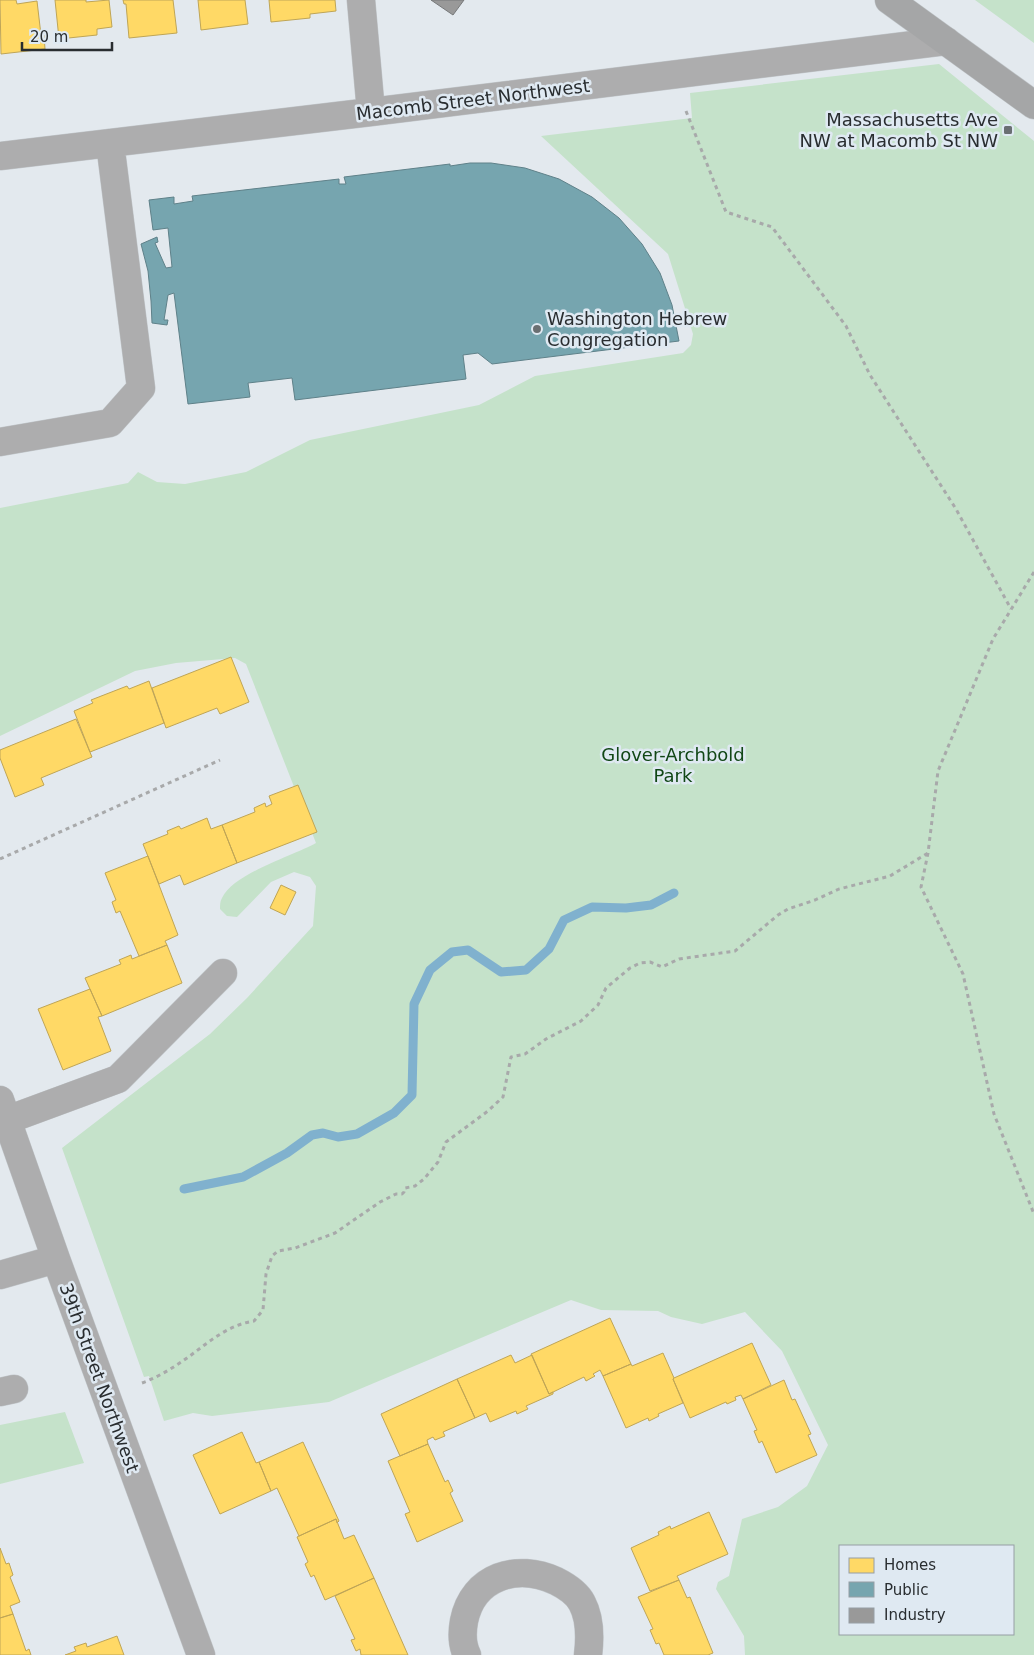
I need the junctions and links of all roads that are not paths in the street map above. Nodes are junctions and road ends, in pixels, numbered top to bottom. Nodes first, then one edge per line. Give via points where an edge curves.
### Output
1 (361, 0) edge
2 (888, 0) edge
3 (946, 40) junction
4 (1034, 105) edge
5 (371, 112) junction
6 (110, 143) junction
7 (0, 156) edge
8 (0, 442) edge
9 (223, 973) dead end
10 (4, 1110) edge
11 (56, 1259) junction
12 (0, 1275) edge
13 (200, 1655) edge
14 (466, 1655) edge
15 (588, 1655) edge

1 - 5 street
2 - 3 main road
3 - 4 main road
3 - 5 street, Macomb Street Northwest
5 - 6 street, Macomb Street Northwest
6 - 7 street, Macomb Street Northwest
6 - 8 street via 141,388 110,423
9 - 10 street via 118,1079
10 - 11 street, 39th Street Northwest
11 - 12 street
11 - 13 street, 39th Street Northwest
14 - 15 street via 462,1631 466,1612 476,1594 491,1581 510,1574 530,1572 567,1586 582,1602 588,1622

